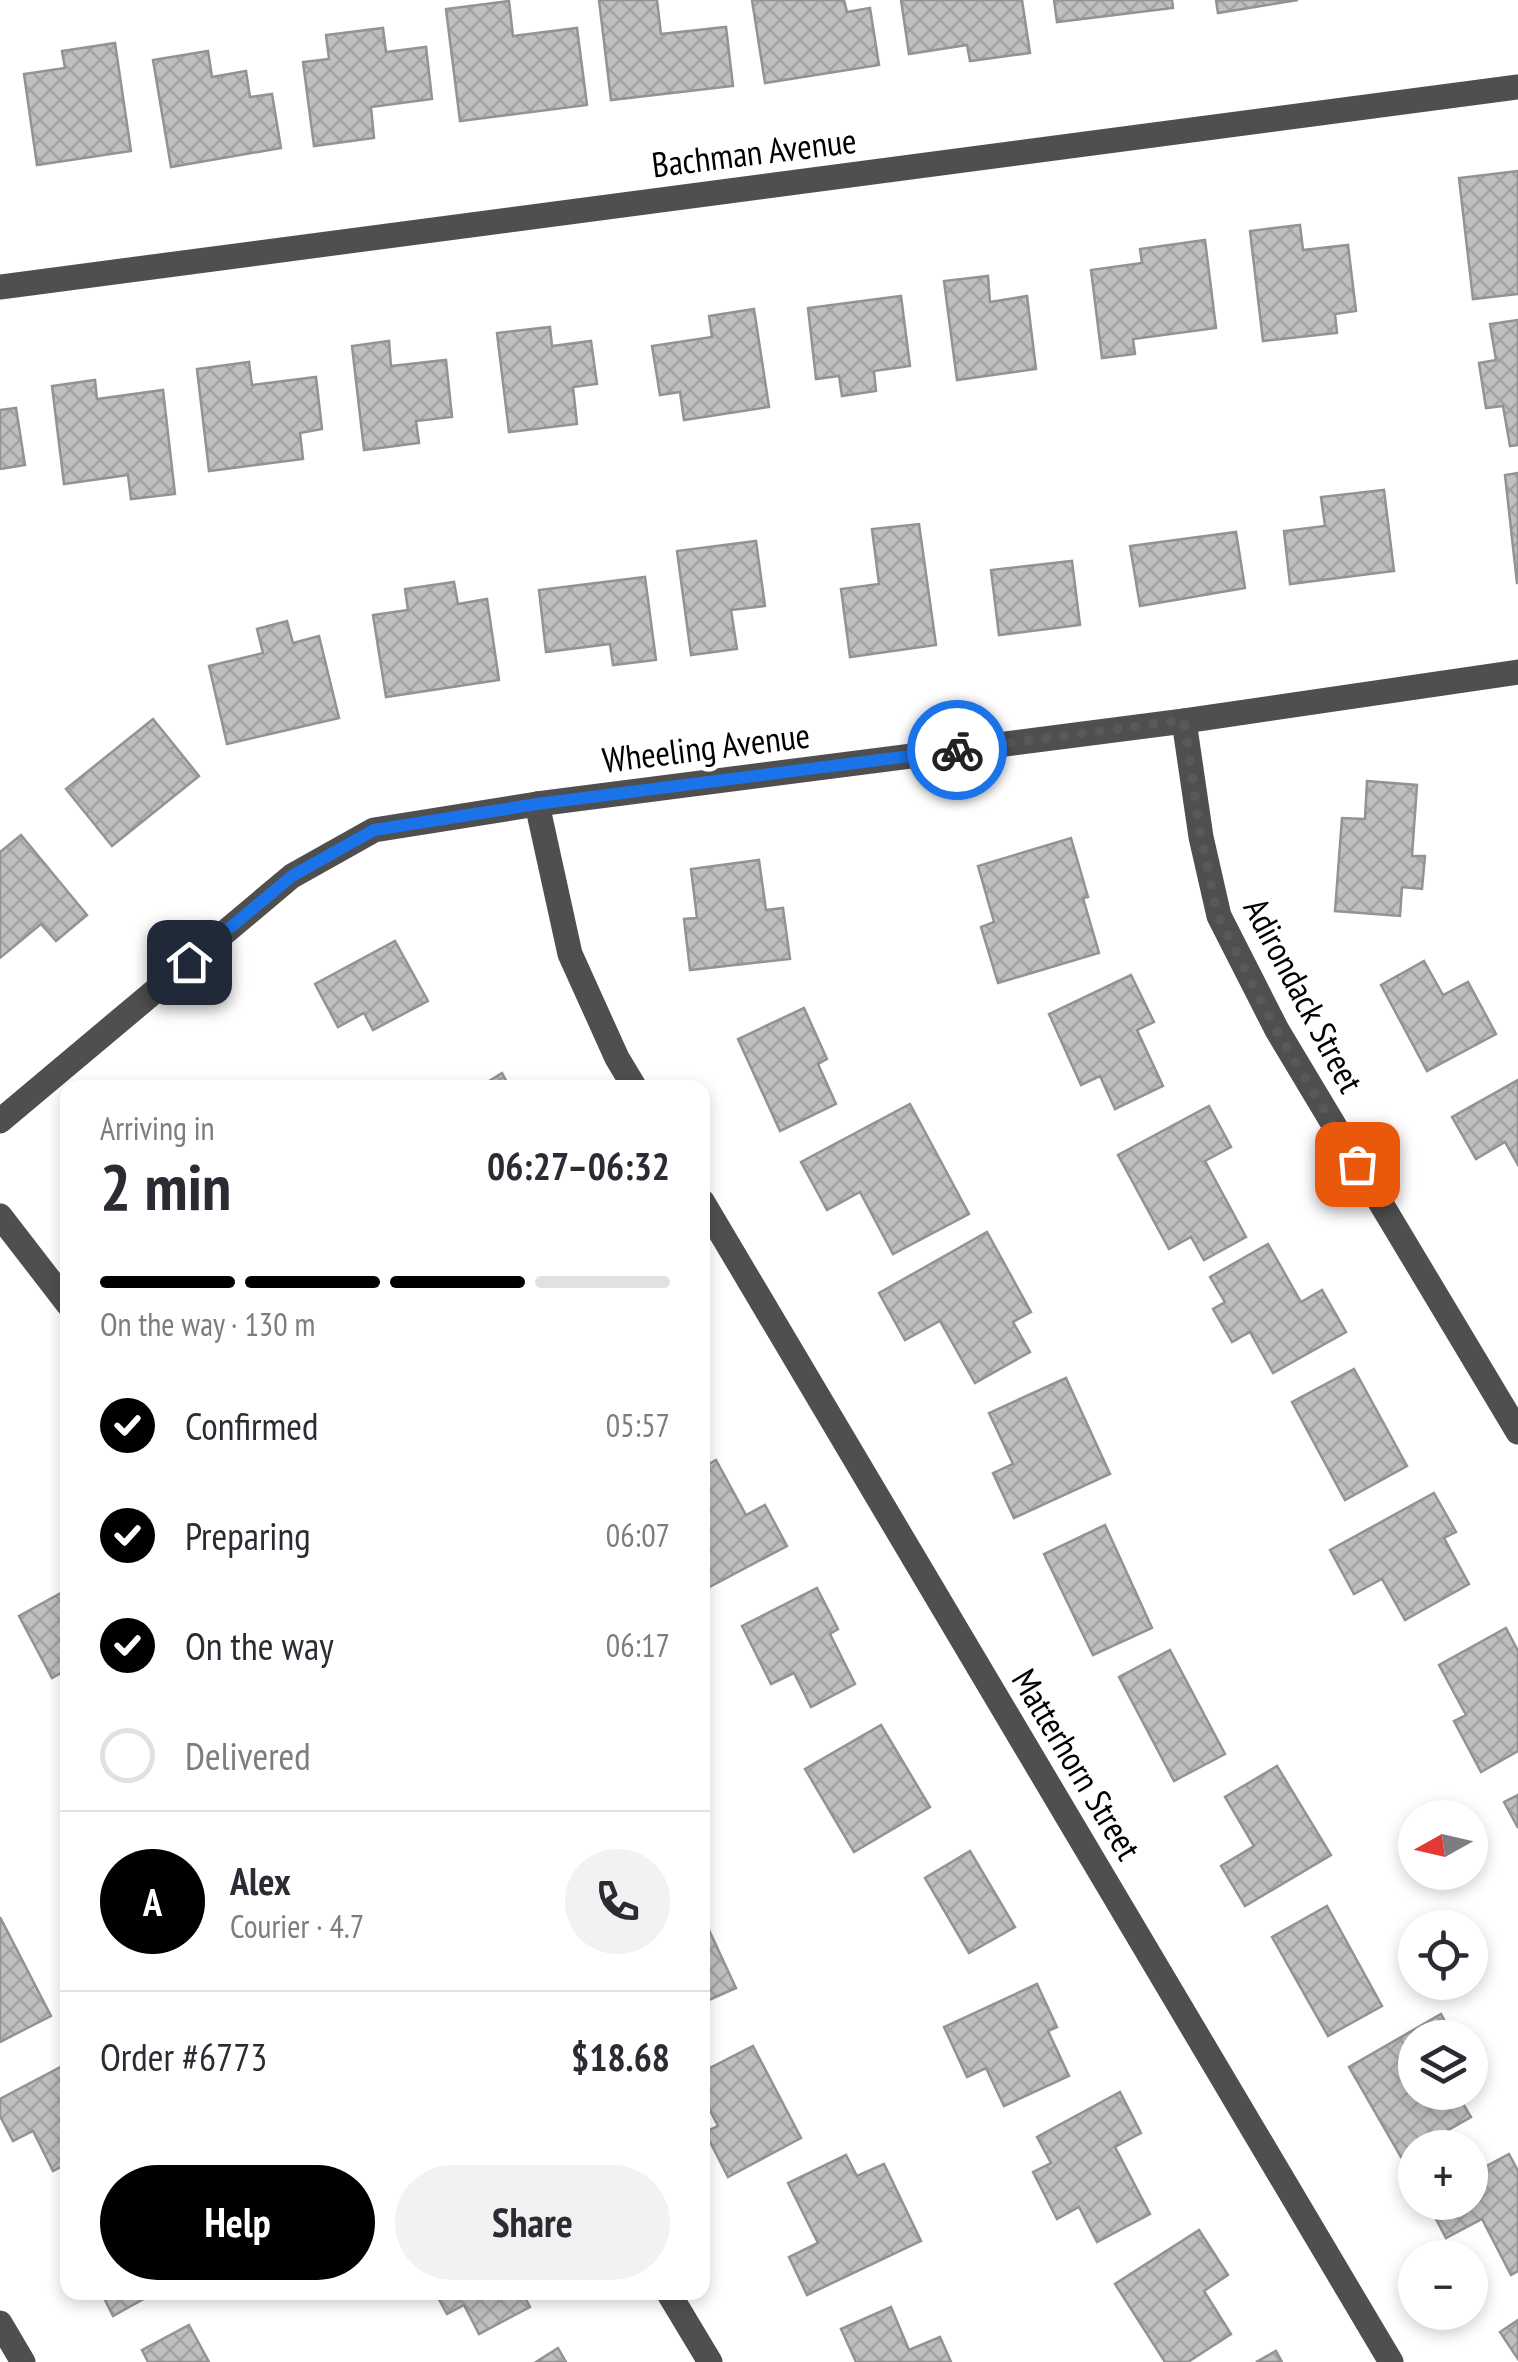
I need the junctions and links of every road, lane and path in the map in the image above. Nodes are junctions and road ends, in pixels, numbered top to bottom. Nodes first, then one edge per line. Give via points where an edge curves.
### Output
1 (1518, 87) edge
2 (0, 287) edge
3 (1518, 672) edge
4 (1184, 720) junction
5 (537, 804) junction
6 (630, 1080) edge
7 (0, 1121) edge
8 (710, 1214) edge
9 (0, 1216) edge
10 (60, 1294) edge
11 (1518, 1432) edge
12 (673, 2300) edge
13 (0, 2323) edge
14 (23, 2362) edge
15 (710, 2362) edge
16 (1391, 2362) edge

1 - 2 street, Bachman Avenue
3 - 4 street, Wheeling Avenue
4 - 5 street, Wheeling Avenue
4 - 11 street, Adirondack Street via 1218,916 1276,1030
5 - 6 street via 570,954
5 - 7 street, Wheeling Avenue via 374,830 292,876
8 - 16 street, Matterhorn Street
9 - 10 street
12 - 15 street
13 - 14 street

